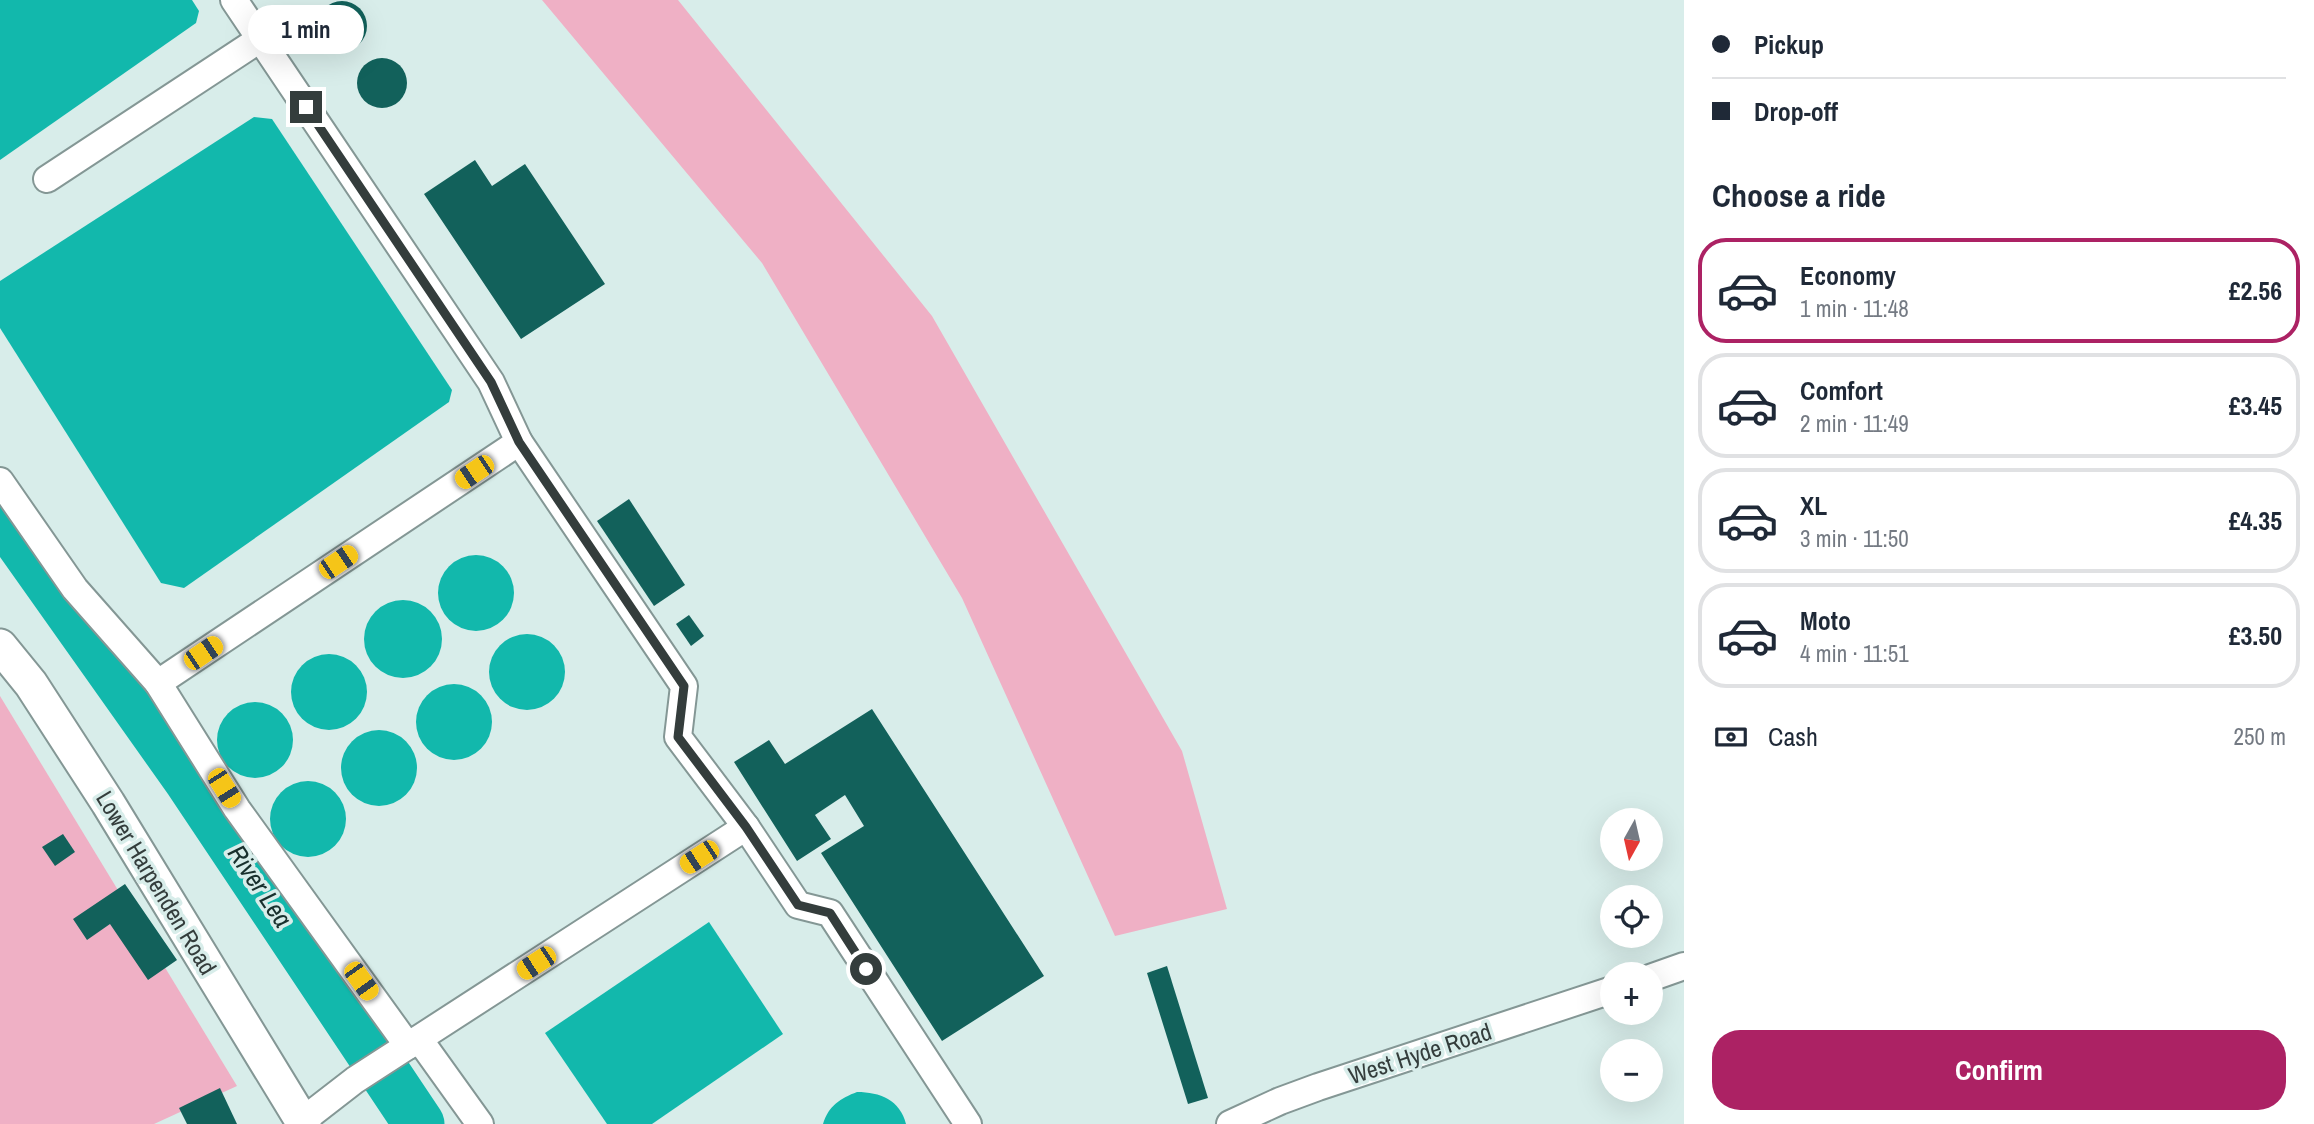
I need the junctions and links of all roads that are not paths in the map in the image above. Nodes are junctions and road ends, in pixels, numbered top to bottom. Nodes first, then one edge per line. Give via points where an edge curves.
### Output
1 (234, 0) edge
2 (260, 39) junction
3 (47, 179) dead end
4 (519, 442) junction
5 (0, 481) edge
6 (0, 646) edge
7 (158, 683) junction
8 (746, 827) junction
9 (1684, 966) edge
10 (1663, 973) edge
11 (1600, 994) edge
12 (414, 1042) junction
13 (303, 1122) edge
14 (480, 1124) edge
15 (968, 1124) edge
16 (1230, 1124) edge

1 - 2 street
2 - 3 street
2 - 4 street via 491,382
4 - 7 street
4 - 8 street via 684,686 678,737
5 - 7 street via 75,589
6 - 13 main road, Lower Harpenden Road via 31,684 108,803
7 - 12 street via 237,809
8 - 12 street
8 - 15 street via 798,905 830,913
9 - 10 street
11 - 16 street, West Hyde Road via 1318,1087
12 - 13 street via 355,1080
12 - 14 street

